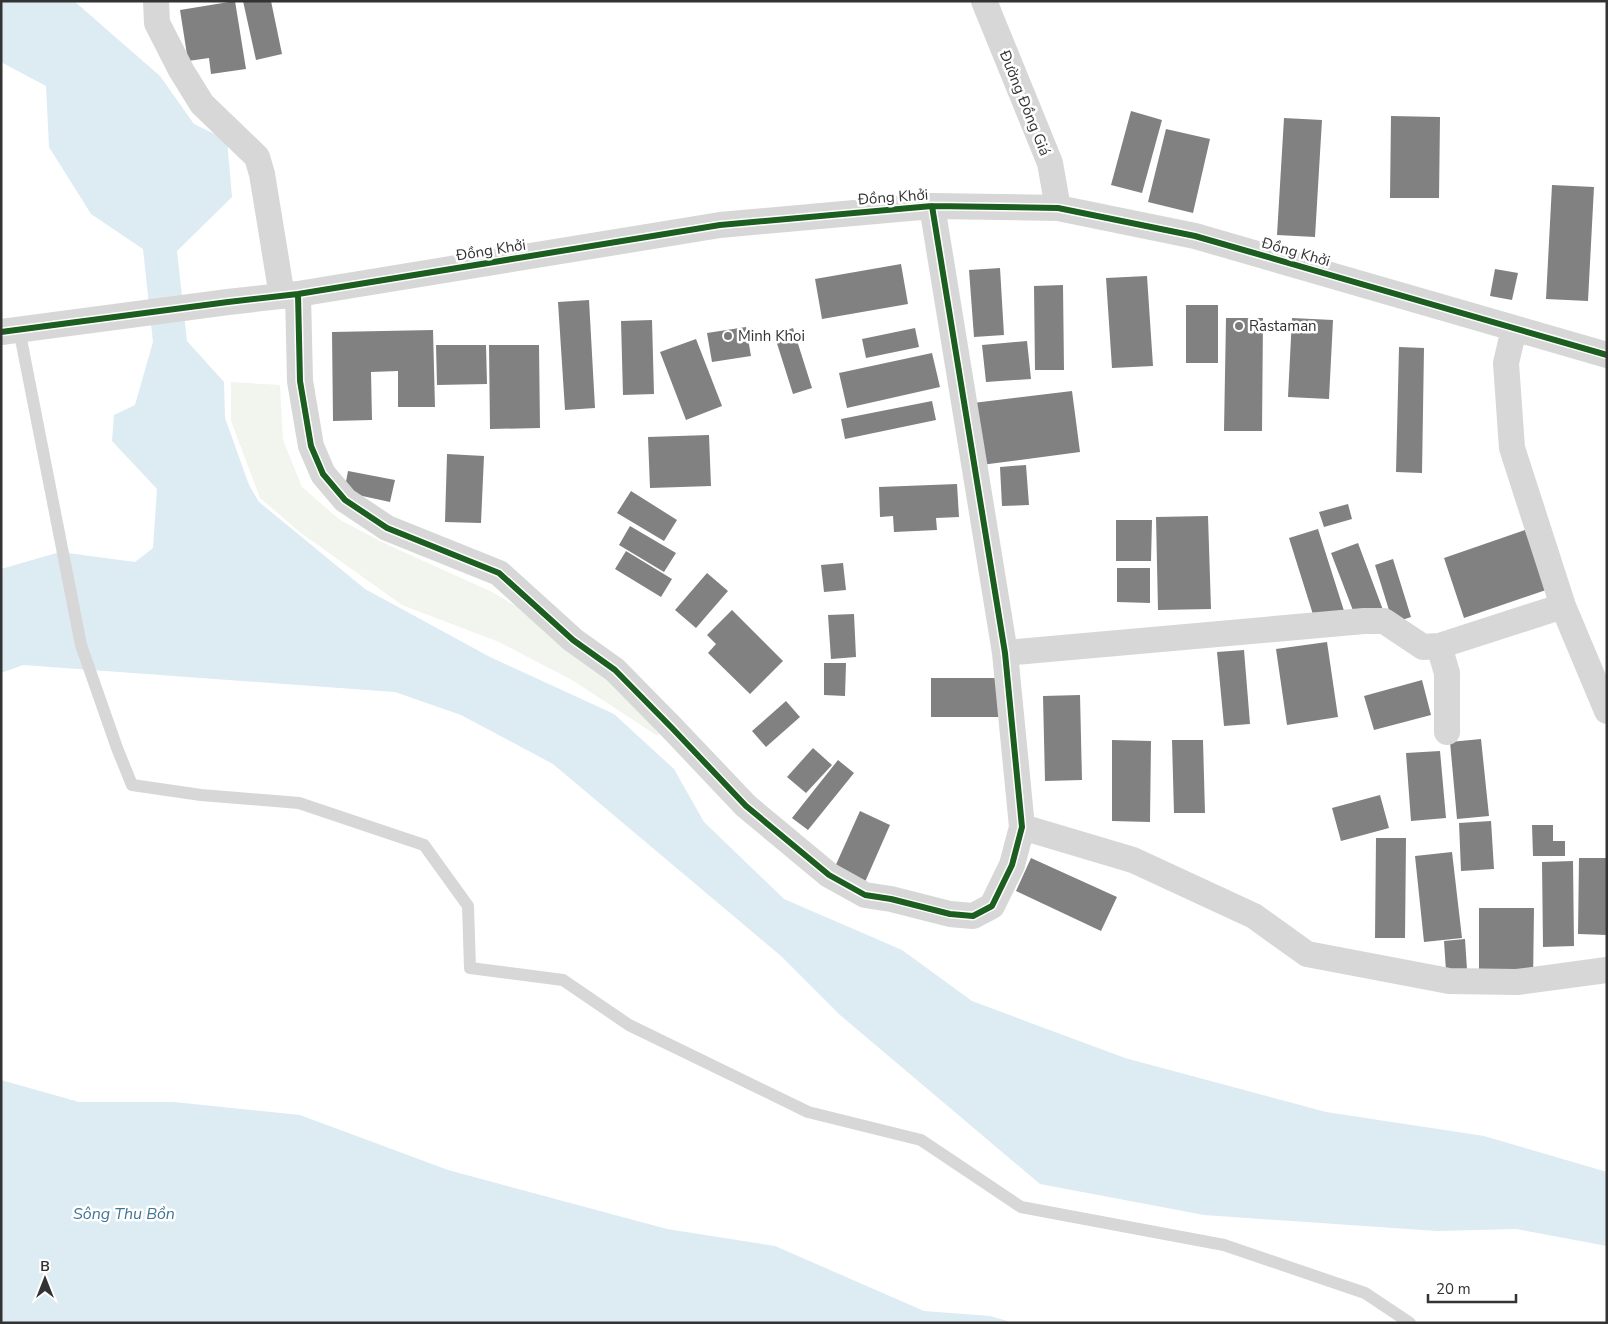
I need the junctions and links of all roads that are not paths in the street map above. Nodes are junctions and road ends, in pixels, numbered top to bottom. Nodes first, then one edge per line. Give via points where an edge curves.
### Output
1 (156, 1) edge
2 (984, 1) edge
3 (932, 206) junction
4 (1058, 208) junction
5 (290, 295) junction
6 (1514, 329) junction
7 (10, 331) edge
8 (1607, 355) edge
9 (1563, 606) junction
10 (1438, 646) junction
11 (1005, 653) junction
12 (1607, 711) edge
13 (1447, 732) dead end
14 (1022, 827) junction
15 (1607, 970) edge
16 (1410, 1323) edge

1 - 5 street via 157,23 202,104 256,157
2 - 4 street, Đường Đồng Giá via 1050,163
3 - 4 street, Đồng Khởi
3 - 5 street, Đồng Khởi via 720,225
3 - 11 street
4 - 6 street, Đồng Khởi via 1195,236
5 - 7 street, Đồng Khởi
5 - 14 street via 311,446 323,474 345,500 387,528 499,573 573,640 615,670 746,806 829,875 865,895 973,916 992,906 1012,865
6 - 8 street, Đồng Khởi
6 - 9 street via 1506,363 1512,448
7 - 16 lane via 57,516 82,646 132,785 201,795 299,802 424,845 468,906 470,968 563,980 629,1025 808,1112 921,1140 1021,1206 1224,1245 1365,1293
9 - 10 street
9 - 12 street
10 - 11 street via 1423,647 1384,621 1364,621
10 - 13 street via 1447,673
11 - 14 street
14 - 15 street via 1133,860 1254,916 1307,954 1449,982 1517,982

